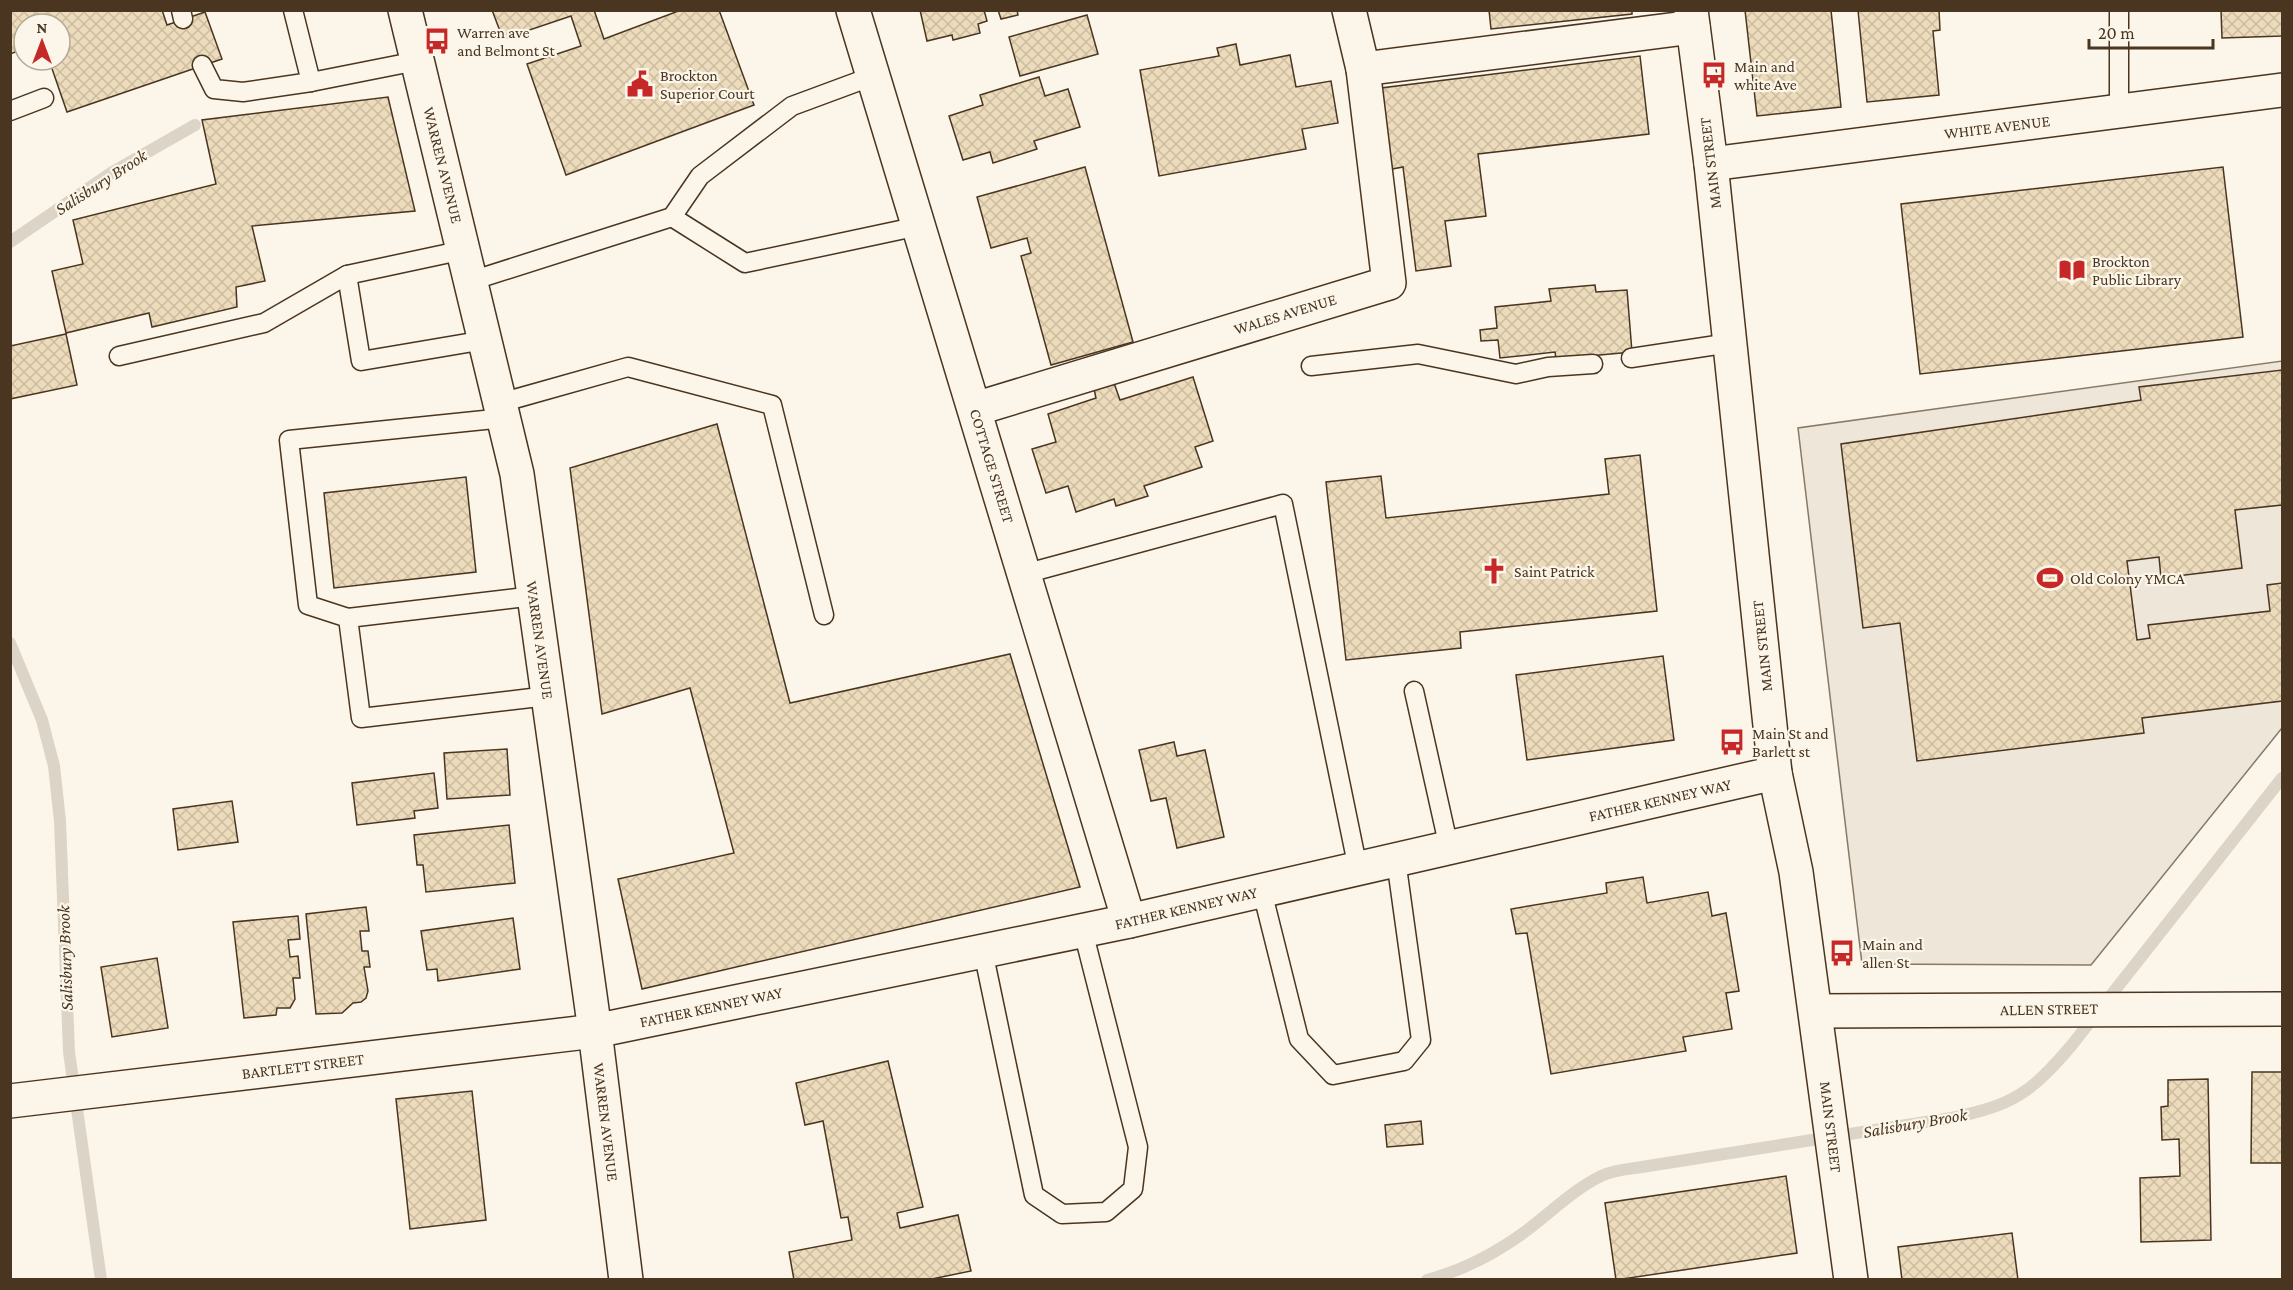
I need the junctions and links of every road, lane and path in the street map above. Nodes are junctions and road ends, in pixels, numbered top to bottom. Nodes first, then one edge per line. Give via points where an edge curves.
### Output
1 (292, 10) edge
2 (405, 10) edge
3 (853, 10) edge
4 (1349, 10) edge
5 (2119, 10) edge
6 (1692, 19) edge
7 (417, 61) junction
8 (202, 66) dead end
9 (1363, 69) junction
10 (873, 76) junction
11 (311, 82) junction
12 (2283, 90) edge
13 (44, 98) dead end
14 (10, 111) edge
15 (2119, 111) junction
16 (1711, 164) junction
17 (672, 217) junction
18 (919, 226) junction
19 (468, 266) junction
20 (347, 275) junction
21 (485, 340) junction
22 (1730, 343) junction
23 (119, 356) dead end
24 (1631, 358) dead end
25 (1593, 364) dead end
26 (1311, 366) dead end
27 (975, 409) junction
28 (502, 411) junction
29 (1024, 574) junction
30 (534, 596) junction
31 (824, 615) dead end
32 (348, 618) junction
33 (1414, 691) dead end
34 (548, 696) junction
35 (1775, 773) junction
36 (1449, 848) junction
37 (1396, 860) junction
38 (1358, 869) junction
39 (1262, 891) junction
40 (1129, 921) junction
41 (1083, 931) junction
42 (983, 951) junction
43 (2283, 1009) edge
44 (1816, 1011) junction
45 (595, 1031) junction
46 (10, 1101) edge
47 (626, 1280) edge
48 (1851, 1280) edge

1 - 11 lane
2 - 7 street, WARREN AVENUE
3 - 10 street, COTTAGE STREET
4 - 9 street, WALES AVENUE
5 - 15 lane
6 - 9 street
6 - 16 street, MAIN STREET
7 - 11 lane
7 - 19 street, WARREN AVENUE
8 - 11 lane via 213,89 243,92
9 - 27 street, WALES AVENUE via 1389,283
10 - 17 lane via 792,106 700,176
10 - 18 street, COTTAGE STREET
12 - 15 street, WHITE AVENUE
13 - 14 lane
15 - 16 street, WHITE AVENUE
16 - 22 street, MAIN STREET
17 - 18 lane via 745,263
17 - 19 lane
18 - 27 street, COTTAGE STREET
19 - 20 lane
19 - 21 street, WARREN AVENUE
20 - 21 lane via 361,361
20 - 23 lane via 264,323
21 - 28 street, WARREN AVENUE
22 - 24 lane
22 - 35 street, MAIN STREET
25 - 26 lane via 1516,374 1418,354
27 - 29 street, COTTAGE STREET
28 - 30 street, WARREN AVENUE via 517,474
28 - 31 lane via 628,368 772,405
28 - 32 lane via 289,440 308,605
29 - 38 lane via 1283,504
29 - 40 street, COTTAGE STREET
30 - 32 lane
30 - 34 street, WARREN AVENUE
32 - 34 lane via 361,718
33 - 36 lane
34 - 45 street, WARREN AVENUE
35 - 36 street, FATHER KENNEY WAY
35 - 44 street, MAIN STREET via 1796,872
36 - 37 street, FATHER KENNEY WAY
37 - 38 street, FATHER KENNEY WAY
37 - 39 lane via 1421,1040 1404,1061 1333,1074 1299,1040
38 - 39 street, FATHER KENNEY WAY
39 - 40 street, FATHER KENNEY WAY
40 - 41 street, FATHER KENNEY WAY
41 - 42 street, FATHER KENNEY WAY
41 - 42 lane via 1138,1147 1133,1189 1106,1212 1062,1214 1034,1195
42 - 45 street, FATHER KENNEY WAY
43 - 44 street, ALLEN STREET
44 - 48 street, MAIN STREET
45 - 46 street, BARTLETT STREET
45 - 47 street, WARREN AVENUE

